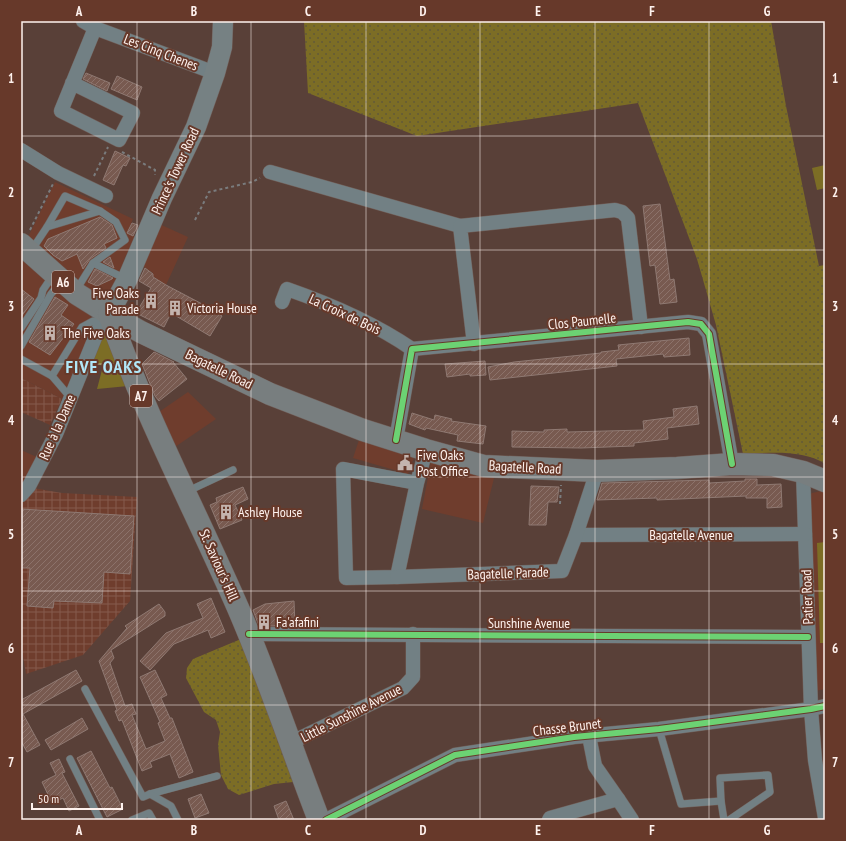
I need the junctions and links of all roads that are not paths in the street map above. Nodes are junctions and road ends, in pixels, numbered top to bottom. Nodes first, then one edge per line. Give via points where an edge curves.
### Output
1 (83, 21) edge
2 (223, 21) edge
3 (95, 28) junction
4 (215, 73) junction
5 (72, 83) junction
6 (21, 150) edge
7 (270, 172) road end
8 (106, 196) dead end
9 (100, 211) junction
10 (460, 226) junction
11 (47, 227) junction
12 (24, 248) edge
13 (93, 263) junction
14 (127, 280) junction
15 (64, 283) junction
16 (282, 302) dead end
17 (105, 318) junction
18 (641, 327) junction
19 (21, 328) edge
20 (141, 332) junction
21 (474, 344) junction
22 (21, 346) edge
23 (412, 349) junction
24 (123, 354) junction
25 (21, 359) edge
26 (52, 376) junction
27 (70, 398) junction
28 (396, 440) junction
29 (426, 450) junction
30 (732, 464) junction
31 (233, 470) dead end
32 (597, 471) junction
33 (803, 472) junction
34 (825, 480) edge
35 (417, 483) junction
36 (185, 493) junction
37 (21, 495) edge
38 (805, 534) junction
39 (576, 535) junction
40 (397, 577) junction
41 (249, 634) junction
42 (413, 634) junction
43 (808, 637) junction
44 (85, 689) dead end
45 (825, 706) edge
46 (811, 709) junction
47 (660, 729) junction
48 (589, 736) junction
49 (290, 743) junction
50 (70, 759) dead end
51 (217, 776) dead end
52 (150, 794) junction
53 (618, 799) junction
54 (721, 801) junction
55 (825, 818) edge
56 (100, 820) edge
57 (132, 820) edge
58 (153, 820) edge
59 (178, 820) edge
60 (319, 820) edge
61 (326, 820) edge
62 (549, 820) edge
63 (632, 820) edge
64 (724, 820) edge
65 (729, 820) edge

1 - 3 street, Les Cinq Chenes
2 - 4 main road, Prince's Tower Road via 222,47
3 - 4 street, Les Cinq Chenes
3 - 5 street
4 - 14 main road, Prince's Tower Road via 196,127
5 - 5 street via 133,113 116,139 61,111
6 - 8 street via 58,173
7 - 10 street
9 - 11 lane
9 - 11 lane via 65,196
9 - 13 lane via 116,222 125,240
10 - 18 street via 615,210 622,212 628,218
10 - 21 street
11 - 12 lane
12 - 15 main road, A6
13 - 14 lane
13 - 15 lane via 80,284
14 - 17 main road, Prince's Tower Road
15 - 17 main road, A6
15 - 19 lane via 43,290 41,298
15 - 22 lane via 51,294
16 - 23 street, La Croix de Bois via 287,289 323,302 386,333
17 - 20 main road, Bagatelle Road / A6
17 - 24 main road, St. Saviour's Hill / A7
17 - 26 lane via 82,327
17 - 27 street, Rue à la Dame
18 - 21 street, Clos Paumelle
18 - 30 street, Clos Paumelle via 688,322 701,324 709,334
20 - 24 main road via 130,334 123,340
20 - 28 main road, Bagatelle Road / A6 via 270,394
21 - 23 street, Clos Paumelle
23 - 28 street
24 - 36 main road, St. Saviour's Hill / A7
25 - 26 lane
26 - 27 lane
27 - 37 street, Rue à la Dame via 56,434 29,486
28 - 29 main road, Bagatelle Road / A6
29 - 32 main road, Bagatelle Road / A6 via 484,466
29 - 35 street
30 - 32 main road, Bagatelle Road / A6
30 - 33 main road, Bagatelle Road / A6 via 773,465
31 - 36 lane
32 - 39 street, Bagatelle Parade
33 - 34 main road, Bagatelle Road / A6
33 - 38 street, Patier Road
35 - 40 street
35 - 40 street, Bagatelle Parade via 343,469 346,578
36 - 41 main road, St. Saviour's Hill / A7
38 - 39 street, Bagatelle Avenue
38 - 43 street, Patier Road
39 - 40 street, Bagatelle Parade via 562,571
41 - 42 street, Sunshine Avenue
41 - 49 main road, St. Saviour's Hill / A7
42 - 43 street, Sunshine Avenue
42 - 49 street, Little Sunshine Avenue via 413,678 403,688
43 - 46 street, Patier Road
44 - 52 lane via 143,797
45 - 46 street, Chasse Brunet
46 - 47 street, Chasse Brunet
46 - 55 street, Patier Road via 815,760
47 - 48 street, Chasse Brunet
47 - 54 lane via 681,804
48 - 53 street via 595,766
48 - 61 street, Chasse Brunet via 455,755
49 - 60 main road, St. Saviour's Hill / A7
50 - 56 lane
51 - 52 lane
52 - 59 lane via 171,806
53 - 62 street
53 - 63 street
54 - 64 lane
54 - 65 lane via 720,778 768,775 770,792
57 - 58 lane via 149,813

